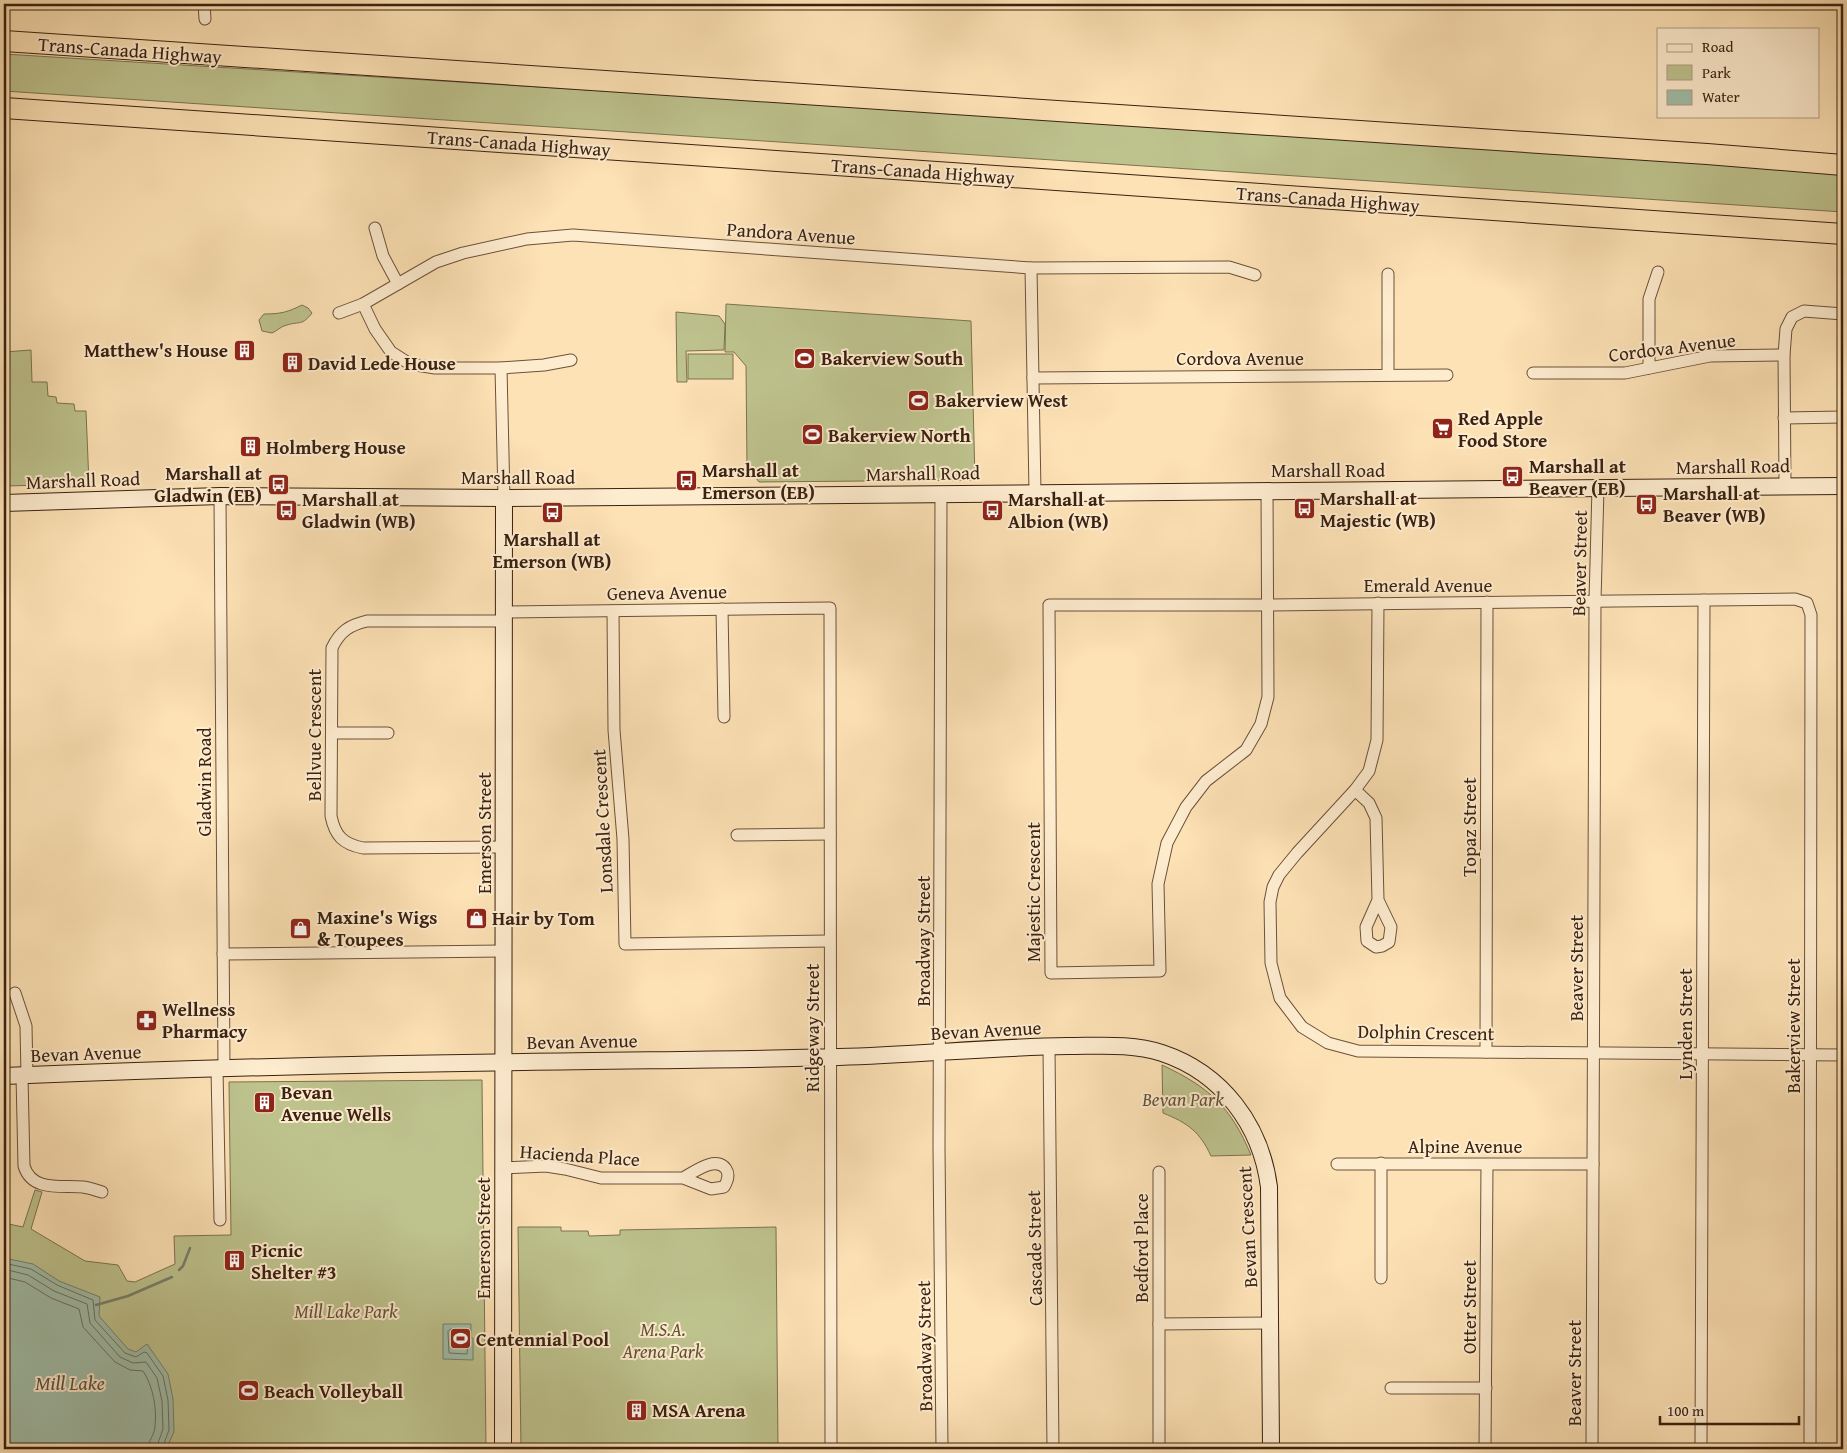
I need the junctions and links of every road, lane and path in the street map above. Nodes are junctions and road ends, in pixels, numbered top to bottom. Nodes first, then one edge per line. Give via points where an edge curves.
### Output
1 (204, 4) edge
2 (205, 19) dead end
3 (4, 41) edge
4 (4, 108) edge
5 (1707, 154) junction
6 (1843, 160) edge
7 (1843, 165) edge
8 (375, 228) dead end
9 (1843, 234) edge
10 (1031, 268) junction
11 (1658, 272) dead end
12 (1388, 274) dead end
13 (1255, 275) dead end
14 (398, 284) junction
15 (363, 304) junction
16 (340, 313) dead end
17 (1843, 314) edge
18 (1784, 355) junction
19 (572, 360) dead end
20 (501, 368) junction
21 (1649, 368) junction
22 (1534, 373) dead end
23 (1388, 375) junction
24 (1447, 375) dead end
25 (1033, 378) junction
26 (1784, 418) junction
27 (1843, 418) edge
28 (1785, 486) junction
29 (1843, 486) edge
30 (1598, 488) junction
31 (1267, 490) junction
32 (1035, 492) junction
33 (940, 493) junction
34 (220, 496) junction
35 (504, 498) junction
36 (4, 503) edge
37 (1704, 600) junction
38 (1595, 601) junction
39 (1487, 602) junction
40 (1378, 603) junction
41 (1807, 603) joint
42 (1048, 605) joint
43 (1268, 605) junction
44 (830, 608) joint
45 (722, 609) junction
46 (613, 610) junction
47 (505, 617) junction
48 (724, 717) dead end
49 (333, 733) junction
50 (388, 733) dead end
51 (1355, 790) junction
52 (830, 834) junction
53 (737, 835) dead end
54 (503, 847) junction
55 (1378, 900) dead end
56 (830, 941) junction
57 (503, 951) junction
58 (223, 954) junction
59 (15, 993) dead end
60 (1049, 1047) junction
61 (1159, 1052) joint
62 (1486, 1052) junction
63 (940, 1053) junction
64 (1594, 1054) junction
65 (1702, 1055) junction
66 (1810, 1055) junction
67 (1843, 1055) edge
68 (830, 1058) junction
69 (503, 1062) junction
70 (220, 1069) junction
71 (4, 1076) edge
72 (25, 1076) junction
73 (1381, 1163) junction
74 (1337, 1164) dead end
75 (1593, 1164) junction
76 (1487, 1165) junction
77 (503, 1168) junction
78 (1159, 1172) dead end
79 (683, 1178) dead end
80 (102, 1192) dead end
81 (220, 1220) dead end
82 (1381, 1278) dead end
83 (1270, 1323) junction
84 (1159, 1324) junction
85 (1391, 1388) dead end
86 (1486, 1388) junction
87 (504, 1449) edge
88 (831, 1449) edge
89 (942, 1449) edge
90 (1053, 1449) edge
91 (1159, 1449) edge
92 (1271, 1449) edge
93 (1485, 1449) edge
94 (1592, 1449) edge
95 (1701, 1449) edge
96 (1810, 1449) edge

1 - 2 street
3 - 5 highway, Trans-Canada Highway
4 - 9 highway, Trans-Canada Highway
5 - 6 highway
5 - 7 highway, Trans-Canada Highway
8 - 14 street via 383,256
10 - 13 street, Pandora Avenue via 1229,267
10 - 14 street, Pandora Avenue via 573,234 527,239 463,253 436,262
10 - 25 street
11 - 21 street via 1649,299
12 - 23 street
14 - 15 street, Pandora Avenue
15 - 16 street, Pandora Avenue
15 - 20 street via 391,352 410,364 435,368
17 - 18 street via 1804,311 1792,317 1786,329
18 - 21 street, Cordova Avenue via 1710,356
18 - 26 street
19 - 20 street
20 - 35 street, Emerson Street
21 - 22 street, Cordova Avenue via 1625,373
23 - 24 street, Cordova Avenue
23 - 25 street, Cordova Avenue
25 - 32 street
26 - 27 street
26 - 28 street
28 - 29 main road, Marshall Road
28 - 30 main road, Marshall Road
30 - 31 main road, Marshall Road
30 - 38 street, Beaver Street
31 - 32 main road, Marshall Road
31 - 43 street, Majestic Crescent
32 - 33 main road, Marshall Road
33 - 35 main road, Marshall Road
33 - 63 street, Broadway Street
34 - 35 main road, Marshall Road
34 - 36 main road, Marshall Road
34 - 58 street, Gladwin Road
35 - 47 main road, Emerson Street
37 - 38 street, Emerald Avenue
37 - 41 street, Emerald Avenue via 1795,598
37 - 65 street, Lynden Street
38 - 39 street, Emerald Avenue
38 - 64 street, Beaver Street
39 - 40 street, Emerald Avenue
39 - 62 street, Topaz Street
40 - 43 street, Emerald Avenue
40 - 51 street, Dolphin Crescent via 1377,740 1369,770
41 - 66 street, Bakerview Street via 1811,616
42 - 43 street, Emerald Avenue
42 - 43 street, Majestic Crescent via 1051,973 1160,971 1158,884 1167,843 1186,806 1206,781 1246,750 1261,724 1268,697
44 - 45 street, Geneva Avenue
44 - 52 street, Ridgeway Street
45 - 46 street, Geneva Avenue
45 - 48 street
46 - 47 street, Geneva Avenue
46 - 56 street, Lonsdale Crescent via 614,730 623,839 625,944
47 - 49 street, Bellvue Crescent via 367,621 343,631 332,648
47 - 54 main road, Emerson Street
49 - 50 street
49 - 54 street, Bellvue Crescent via 331,816 334,827 350,846
51 - 55 street via 1369,803 1376,818
51 - 62 street, Dolphin Crescent via 1297,853 1273,887 1270,902 1271,963 1280,998 1302,1027 1328,1043 1358,1051
52 - 53 street
52 - 56 street, Ridgeway Street
54 - 57 main road, Emerson Street
56 - 68 street, Ridgeway Street
57 - 58 street
57 - 69 main road, Emerson Street
58 - 70 street, Gladwin Road
59 - 72 street via 26,1026
60 - 61 main road, Bevan Avenue via 1126,1046
60 - 63 main road, Bevan Avenue
60 - 90 street, Cascade Street
61 - 83 main road, Bevan Crescent via 1187,1063 1212,1079 1233,1100 1257,1141 1269,1187
62 - 64 street, Dolphin Crescent
63 - 68 main road, Bevan Avenue
63 - 89 street, Broadway Street
64 - 65 street, Dolphin Crescent
64 - 75 street, Beaver Street
65 - 66 street, Dolphin Crescent
65 - 95 street, Lynden Street
66 - 67 street, Dolphin Crescent
66 - 96 street, Bakerview Street
68 - 69 main road, Bevan Avenue
68 - 88 street, Ridgeway Street
69 - 70 main road, Bevan Avenue
69 - 77 main road, Emerson Street
70 - 72 main road, Bevan Avenue
70 - 81 street, Gladwin Road
71 - 72 main road, Bevan Avenue
72 - 80 street via 26,1174 47,1186
73 - 74 street, Alpine Avenue
73 - 76 street, Alpine Avenue
73 - 82 street
75 - 76 street, Alpine Avenue
75 - 94 street, Beaver Street
76 - 86 street, Otter Street
77 - 79 street, Hacienda Place via 546,1166 600,1178
77 - 87 main road, Emerson Street
78 - 84 street, Bedford Place
83 - 84 street, Bedford Place
83 - 92 main road, Bevan Crescent
84 - 91 street, Bedford Place
85 - 86 street
86 - 93 street, Otter Street

